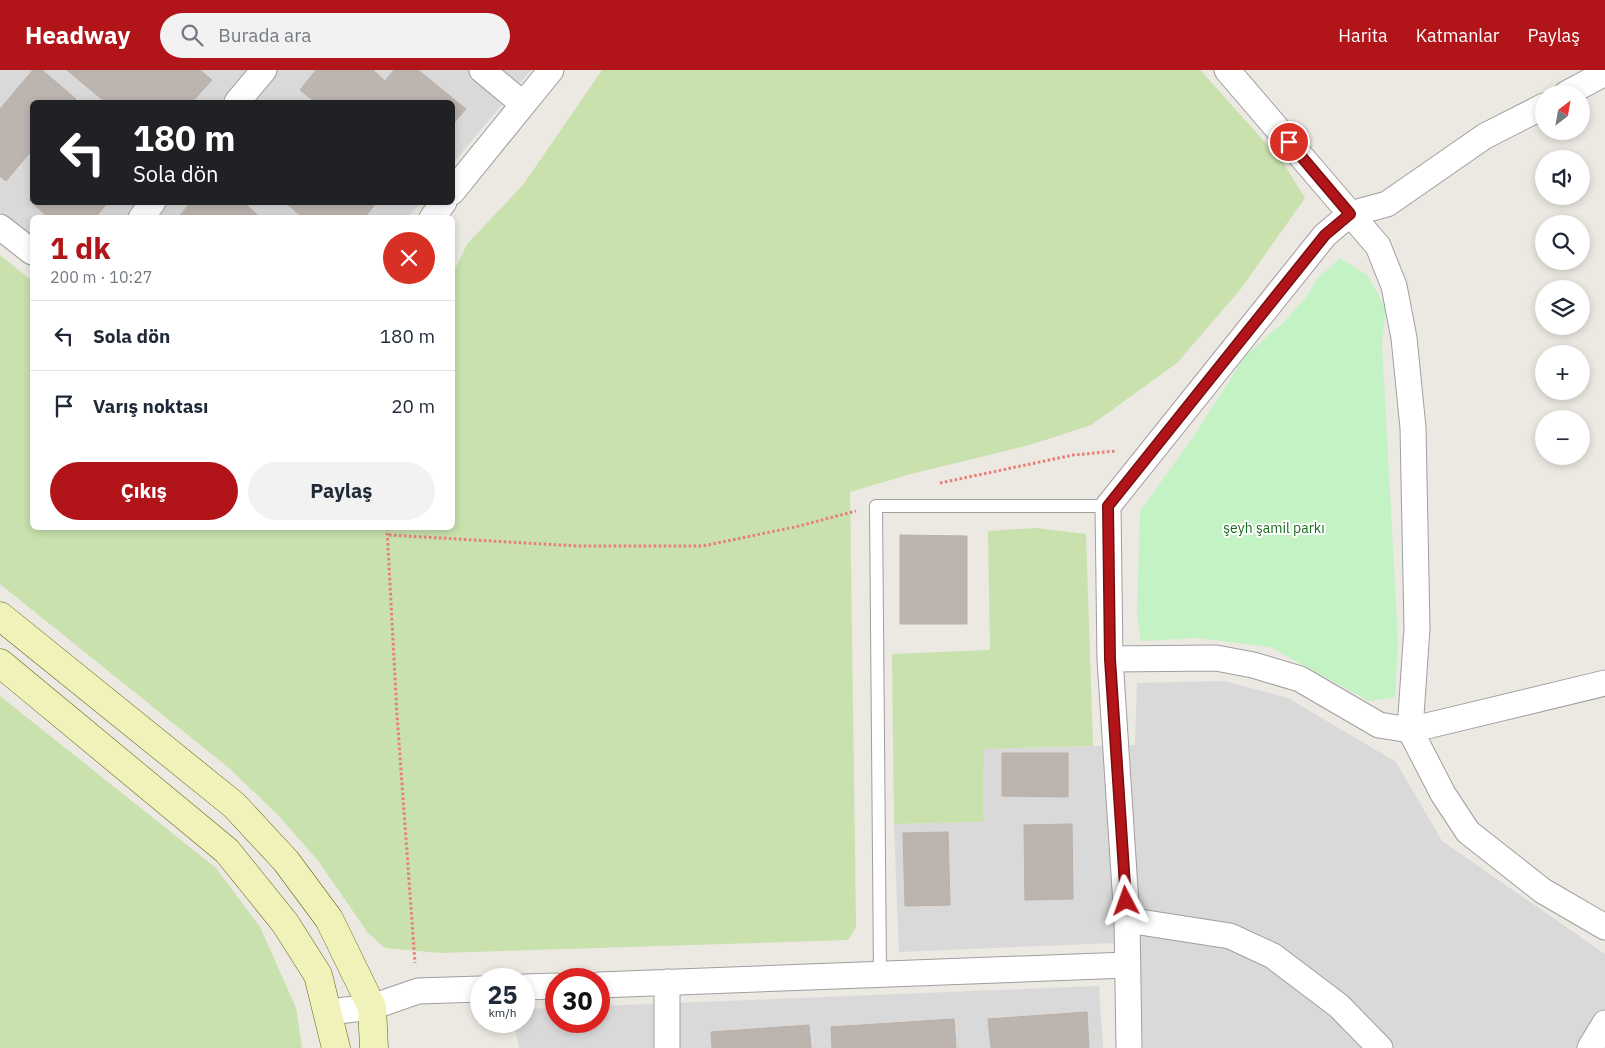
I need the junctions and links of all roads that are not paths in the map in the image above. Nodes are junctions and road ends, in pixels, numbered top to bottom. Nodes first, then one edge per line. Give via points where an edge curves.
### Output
1 (264, 70) edge
2 (482, 70) edge
3 (551, 70) edge
4 (1228, 70) edge
5 (1605, 73) edge
6 (1583, 85) edge
7 (239, 100) edge
8 (523, 104) junction
9 (1535, 111) edge
10 (455, 188) edge
11 (1350, 214) junction
12 (0, 226) edge
13 (30, 250) edge
14 (1108, 506) junction
15 (0, 616) edge
16 (1110, 659) junction
17 (0, 663) edge
18 (1605, 683) edge
19 (1410, 730) junction
20 (1127, 920) junction
21 (1605, 927) edge
22 (1127, 965) junction
23 (880, 974) junction
24 (666, 982) junction
25 (610, 985) edge
26 (470, 990) edge
27 (372, 1007) junction
28 (329, 1012) junction
29 (1605, 1023) edge
30 (336, 1048) edge
31 (374, 1048) edge
32 (667, 1048) edge
33 (1129, 1048) edge
34 (1380, 1048) edge
35 (1590, 1048) edge

1 - 7 street
2 - 8 street
3 - 8 street
4 - 11 street
5 - 6 street
8 - 10 street
9 - 11 street via 1485,136 1387,204
11 - 14 street via 1325,235
11 - 19 street via 1378,246 1394,286 1404,338 1414,428 1416,532 1417,628
12 - 13 street
14 - 16 street
14 - 23 lane via 876,506
15 - 27 main road via 234,805 286,861 329,919
16 - 19 street via 1216,658 1253,665 1300,679 1379,725
16 - 20 street
17 - 28 main road via 227,851 285,923 318,975
18 - 19 street
19 - 21 street via 1443,794 1468,832 1543,891
20 - 22 street
20 - 34 street via 1230,936 1273,956 1339,1006
22 - 23 street
22 - 33 street
23 - 24 street
24 - 25 street
24 - 32 street
26 - 27 street via 418,992
27 - 28 street
27 - 31 main road
28 - 30 main road
29 - 35 street

